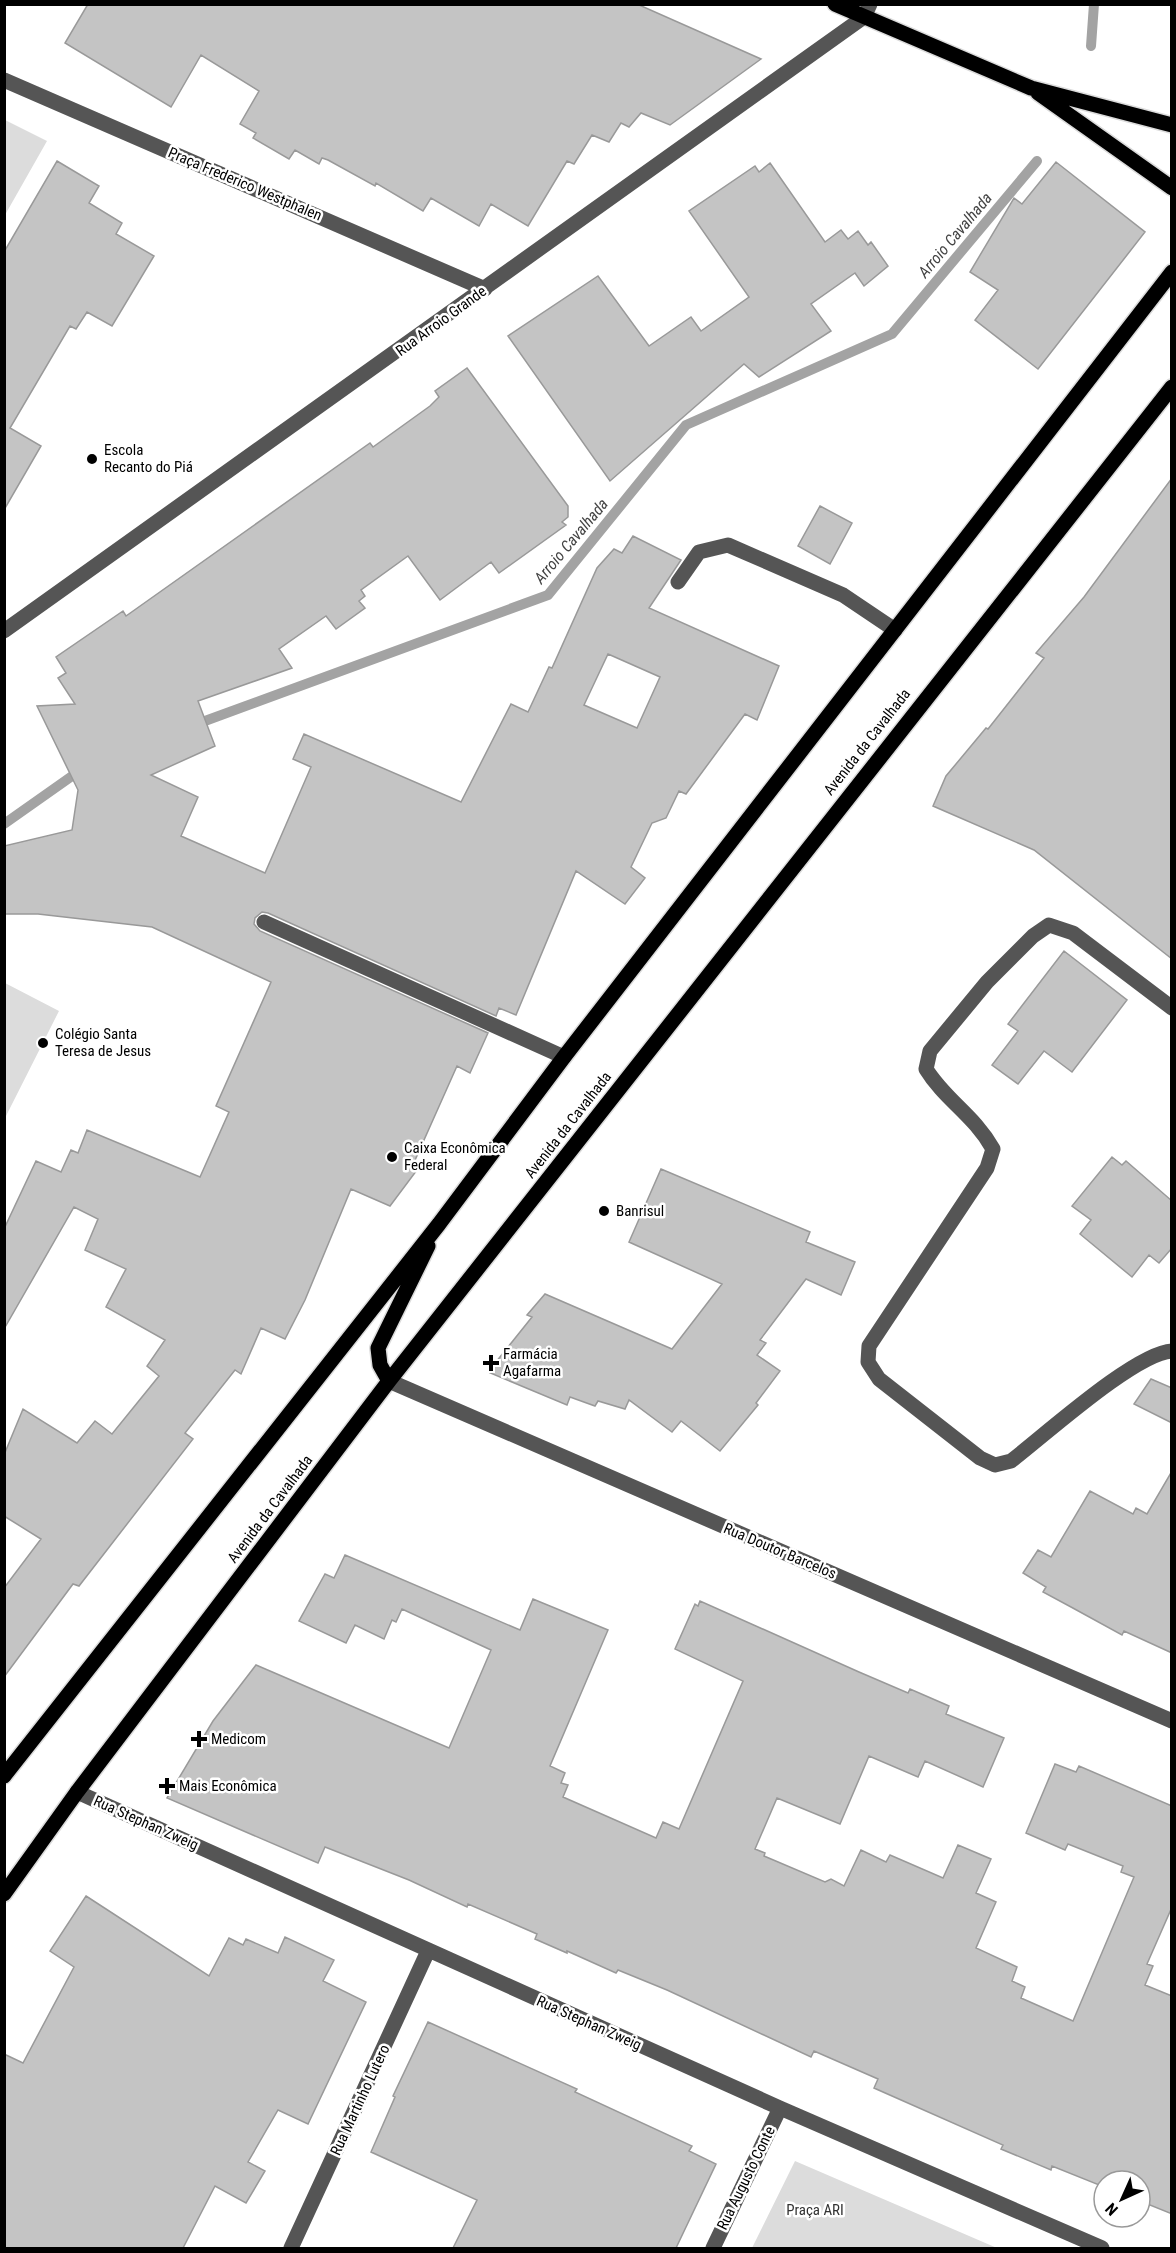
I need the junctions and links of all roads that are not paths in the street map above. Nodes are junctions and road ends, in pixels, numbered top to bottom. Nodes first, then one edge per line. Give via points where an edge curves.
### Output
1 (835, 4) edge
2 (867, 11) edge
3 (4, 80) edge
4 (1031, 88) junction
5 (1172, 125) edge
6 (1172, 188) edge
7 (1172, 272) edge
8 (485, 289) junction
9 (1172, 387) edge
10 (678, 582) dead end
11 (895, 630) junction
12 (4, 631) edge
13 (264, 922) dead end
14 (1172, 1008) edge
15 (564, 1057) junction
16 (439, 1224) junction
17 (1172, 1351) edge
18 (389, 1381) junction
19 (1172, 1721) edge
20 (4, 1776) edge
21 (77, 1792) junction
22 (4, 1894) edge
23 (428, 1951) junction
24 (780, 2108) junction
25 (291, 2248) edge
26 (713, 2248) edge
27 (1102, 2248) edge

1 - 2 main road
2 - 4 main road
2 - 8 street, Rua Arroio Grande
3 - 8 street, Praça Frederico Westphalen
4 - 5 main road
4 - 6 main road
7 - 11 main road
8 - 12 street, Rua Arroio Grande
9 - 18 main road, Avenida da Cavalhada
10 - 11 street via 699,552 728,544 843,595
11 - 15 main road
13 - 15 street
14 - 17 street via 1073,933 1049,925 987,982 930,1051 926,1069 935,1084 981,1128 993,1149 987,1168 869,1346 868,1362 879,1379 980,1458 995,1465 1011,1461 1126,1371 1164,1351
15 - 16 main road
16 - 18 main road via 378,1348 380,1365
16 - 20 main road
18 - 19 street, Rua Doutor Barcelos
18 - 21 main road, Avenida da Cavalhada
21 - 22 main road, Avenida da Cavalhada
21 - 23 street, Rua Stephan Zweig
23 - 24 street, Rua Stephan Zweig
23 - 25 street, Rua Martinho Lutero
24 - 26 street, Rua Augusto Conte
24 - 27 street, Rua Stephan Zweig

